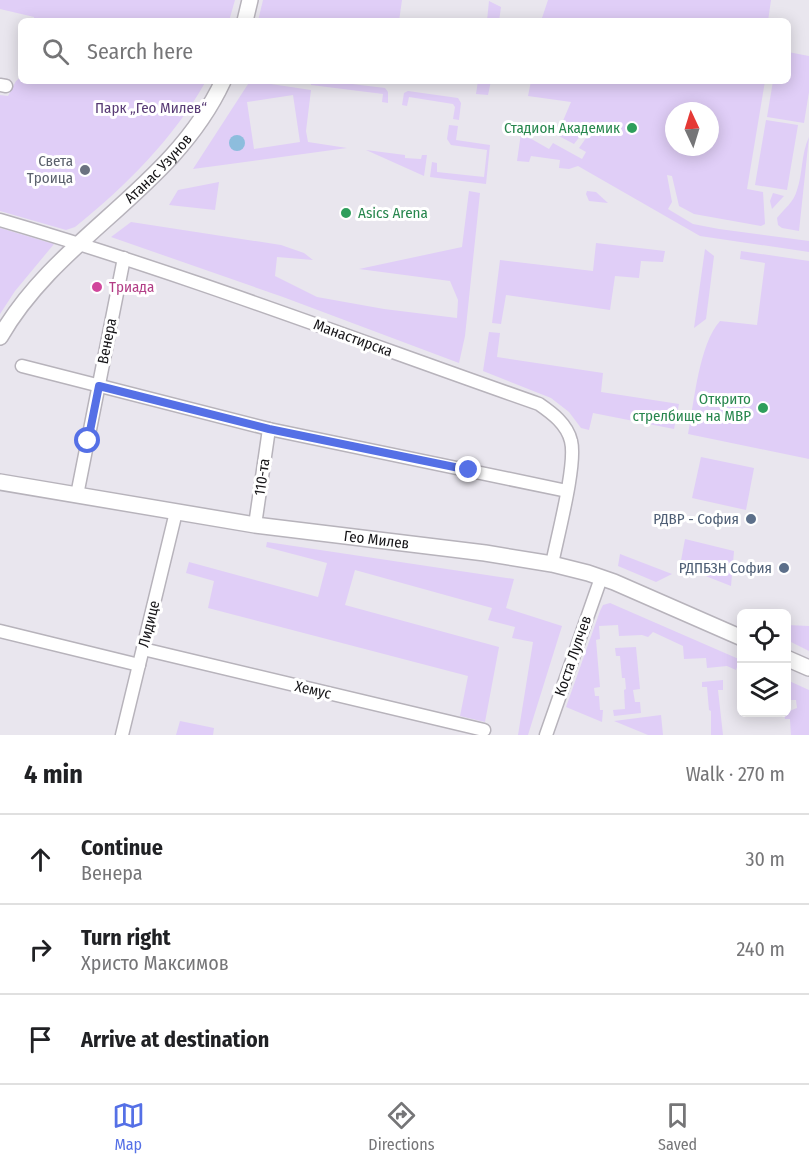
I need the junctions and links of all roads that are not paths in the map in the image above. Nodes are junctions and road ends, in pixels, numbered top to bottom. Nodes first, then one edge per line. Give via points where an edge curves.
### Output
1 (250, 0) edge
2 (246, 18) edge
3 (221, 84) edge
4 (0, 220) edge
5 (80, 243) junction
6 (124, 258) junction
7 (0, 337) edge
8 (22, 366) dead end
9 (99, 386) junction
10 (269, 429) junction
11 (0, 482) edge
12 (567, 490) junction
13 (77, 495) junction
14 (176, 512) junction
15 (255, 525) junction
16 (552, 564) junction
17 (601, 578) junction
18 (0, 631) edge
19 (737, 636) edge
20 (143, 649) junction
21 (791, 660) edge
22 (139, 665) junction
23 (809, 668) edge
24 (484, 730) dead end
25 (122, 735) edge
26 (546, 735) edge

1 - 2 street
3 - 5 street, Атанас Узунов via 204,117 174,156
4 - 5 street, Манастирска
5 - 6 street, Манастирска
5 - 7 street, Атанас Узунов via 49,272
6 - 9 street, Венера
6 - 12 street, Манастирска via 538,404 556,417 571,440
8 - 9 street
9 - 10 street
9 - 13 street, Венера
10 - 12 street
10 - 15 street, 110-та
11 - 13 street, Гео Милев
12 - 16 street, Манастирска
13 - 14 street, Гео Милев
14 - 15 street, Гео Милев
14 - 20 street, Лидице
15 - 16 street, Гео Милев
16 - 17 street, Гео Милев
17 - 19 street, Гео Милев
17 - 26 street, Коста Лулчев
18 - 22 street
20 - 22 street, Лидице
20 - 24 street, Хемус
21 - 23 street
22 - 25 street, Лидице

